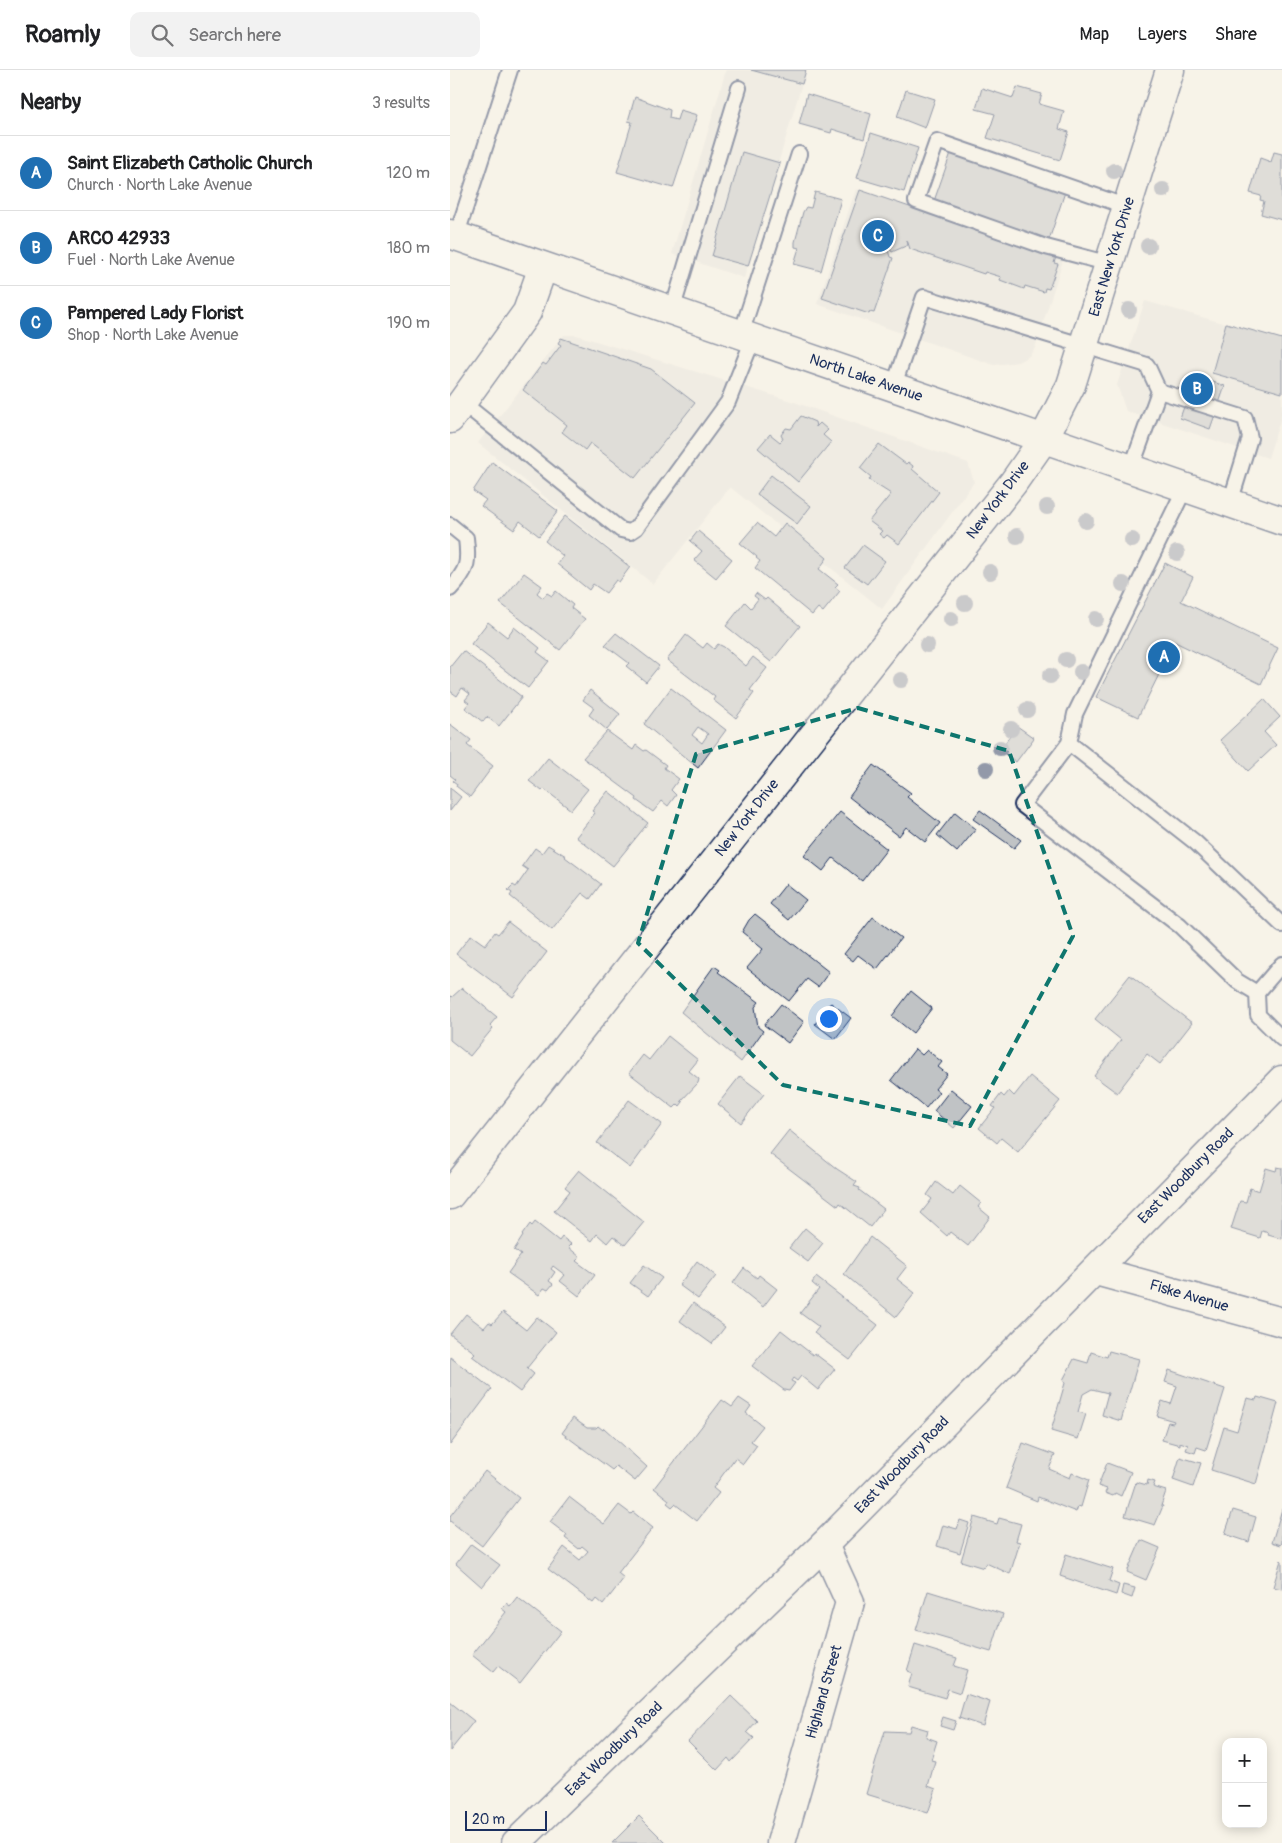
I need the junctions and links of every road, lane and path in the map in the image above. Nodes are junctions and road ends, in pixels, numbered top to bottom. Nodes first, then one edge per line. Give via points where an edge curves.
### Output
1 (510, 70) edge
2 (1170, 70) edge
3 (739, 88) dead end
4 (799, 154) dead end
5 (1128, 207) junction
6 (453, 236) edge
7 (1110, 264) junction
8 (544, 267) junction
9 (672, 311) junction
10 (747, 337) junction
11 (1084, 345) junction
12 (893, 388) junction
13 (1159, 392) junction
14 (456, 411) edge
15 (1043, 440) junction
16 (1131, 469) junction
17 (1185, 488) junction
18 (1230, 503) junction
19 (1282, 521) edge
20 (450, 525) edge
21 (450, 589) edge
22 (1070, 743) junction
23 (1282, 925) edge
24 (1282, 964) edge
25 (1257, 993) junction
26 (1282, 1039) edge
27 (1282, 1080) edge
28 (450, 1195) edge
29 (1096, 1271) junction
30 (1282, 1322) edge
31 (824, 1545) junction
32 (516, 1843) edge
33 (781, 1843) edge

1 - 6 lane
2 - 5 street, East New York Drive
3 - 9 lane
4 - 10 lane
5 - 7 street, East New York Drive
5 - 7 lane via 937,141 916,201 1046,247
6 - 8 street, North Lake Avenue
7 - 11 street, East New York Drive
8 - 9 street, North Lake Avenue
8 - 14 street via 527,312
9 - 10 street, North Lake Avenue
10 - 12 street, North Lake Avenue
10 - 14 lane via 728,402 630,532 621,530
11 - 12 lane via 924,298
11 - 13 lane via 1147,364
11 - 15 street, East New York Drive via 1071,386
12 - 15 street, North Lake Avenue
13 - 16 lane
13 - 18 lane via 1245,418 1250,438
15 - 16 street, North Lake Avenue
15 - 28 street, New York Drive via 1013,483
16 - 17 street, North Lake Avenue
17 - 18 street, North Lake Avenue
17 - 22 lane via 1075,714
18 - 19 street, North Lake Avenue
20 - 21 lane via 466,538 469,558 464,574
22 - 23 lane via 1195,842
22 - 25 lane via 1022,805 1180,926 1237,981
24 - 25 lane
25 - 26 lane via 1258,1015
27 - 29 street, East Woodbury Road via 1130,1232
29 - 30 street, Fiske Avenue
29 - 31 street, East Woodbury Road
31 - 32 street, East Woodbury Road
31 - 33 street, Highland Street via 850,1602

